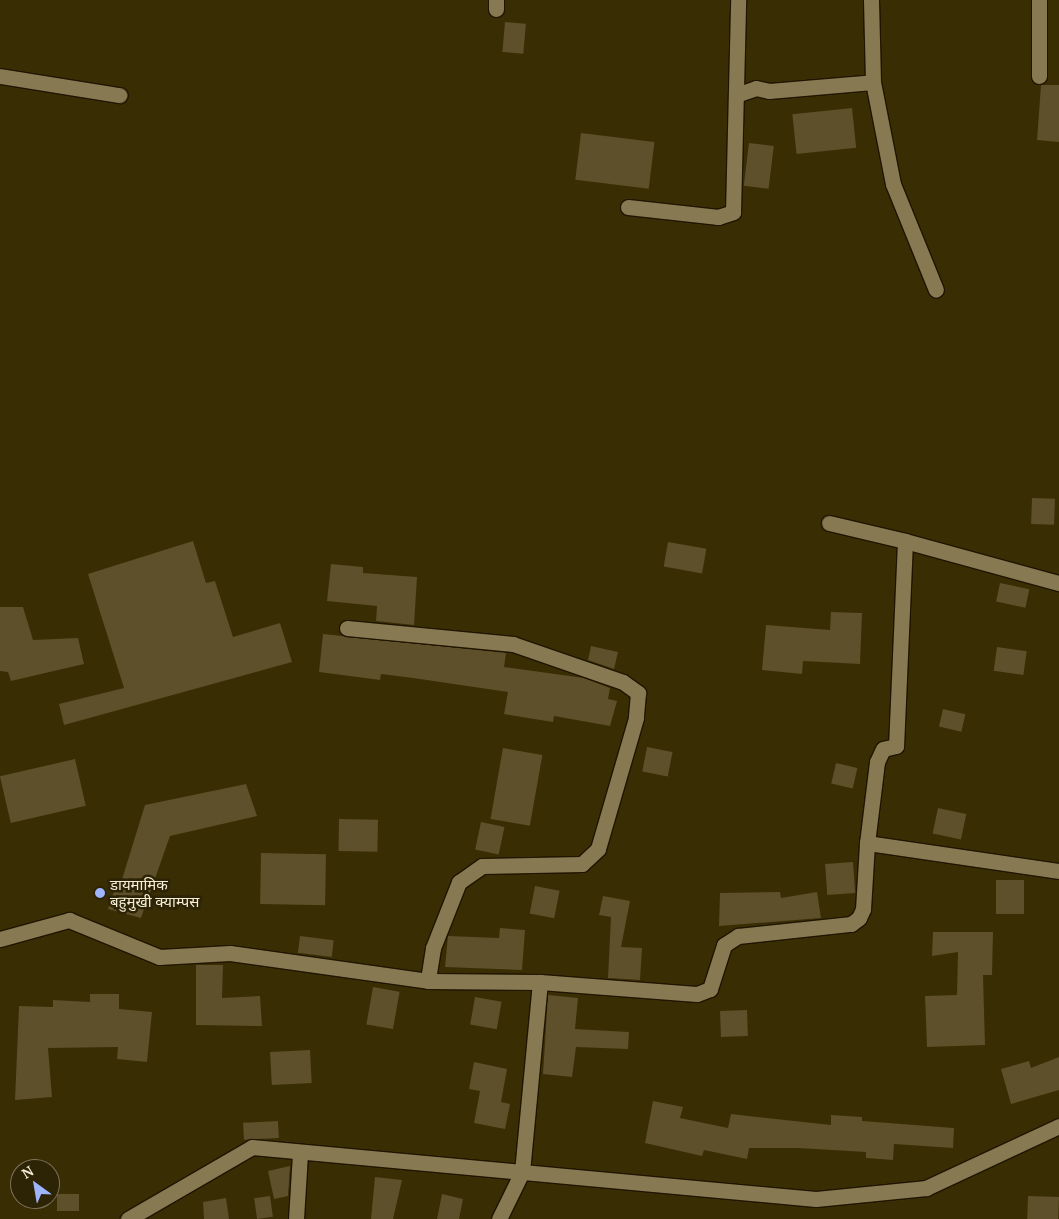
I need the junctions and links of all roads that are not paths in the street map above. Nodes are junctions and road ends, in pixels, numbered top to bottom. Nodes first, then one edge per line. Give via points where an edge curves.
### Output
1 (738, 0) edge
2 (871, 0) edge
3 (1039, 0) edge
4 (0, 76) edge
5 (1039, 76) dead end
6 (873, 82) junction
7 (119, 95) dead end
8 (736, 95) junction
9 (628, 207) dead end
10 (936, 290) dead end
11 (830, 523) dead end
12 (905, 541) junction
13 (1059, 583) edge
14 (347, 628) dead end
15 (867, 843) junction
16 (1059, 871) edge
17 (0, 939) edge
18 (428, 981) junction
19 (540, 982) junction
20 (1059, 1126) edge
21 (300, 1154) junction
22 (522, 1172) junction
23 (128, 1219) edge
24 (296, 1219) edge
25 (499, 1219) edge

1 - 8 street
2 - 6 street
3 - 5 street
4 - 7 street
6 - 8 street via 769,91 756,88
6 - 10 street via 893,184
8 - 9 street via 733,212 718,217
11 - 12 street
12 - 13 street
12 - 15 street via 896,746 883,749 877,762
14 - 18 street via 513,644 623,682 638,693 636,718 598,849 582,864 482,866 459,882 433,948
15 - 16 street
15 - 19 street via 863,910 859,918 851,924 738,936 724,945 710,989 682,993
17 - 18 street via 69,920 159,957 230,953
18 - 19 street
19 - 22 street
20 - 22 street via 926,1188 816,1199
21 - 22 street via 420,1160
21 - 23 street via 252,1147
21 - 24 street
22 - 25 street

